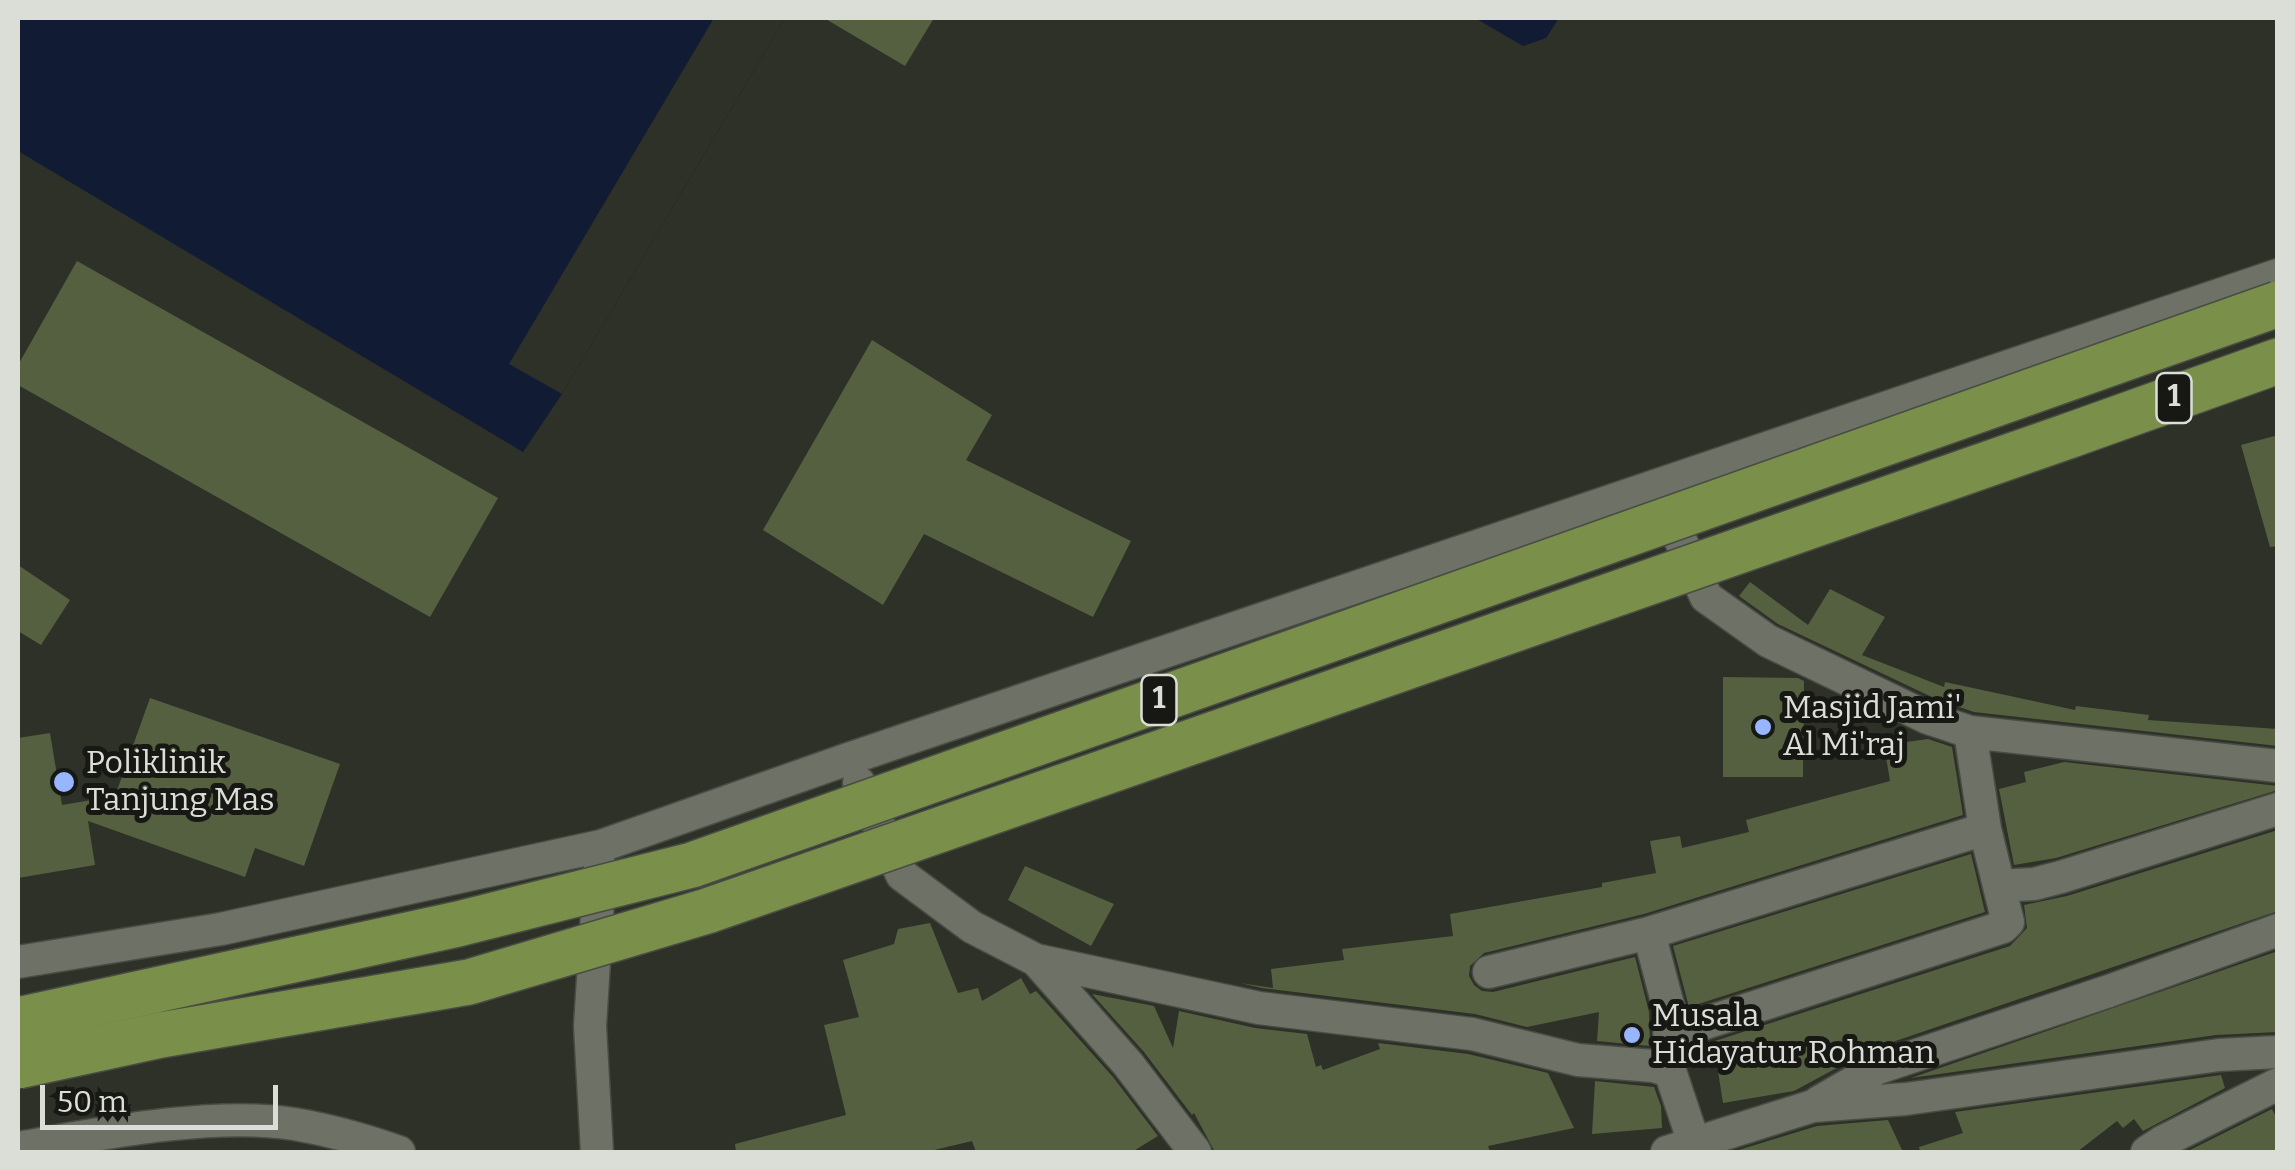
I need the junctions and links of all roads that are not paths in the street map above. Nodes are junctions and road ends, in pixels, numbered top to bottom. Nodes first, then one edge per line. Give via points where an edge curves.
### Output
1 (2278, 275) edge
2 (2278, 304) edge
3 (2278, 361) edge
4 (2278, 392) edge
5 (2071, 434) junction
6 (1657, 488) junction
7 (1970, 732) junction
8 (848, 759) junction
9 (2278, 766) edge
10 (2278, 809) edge
11 (1984, 829) junction
12 (601, 846) junction
13 (1999, 886) junction
14 (2278, 930) edge
15 (1649, 933) junction
16 (1036, 960) junction
17 (18, 962) edge
18 (1489, 972) dead end
19 (18, 1020) edge
20 (1671, 1034) junction
21 (2278, 1052) edge
22 (18, 1066) edge
23 (1670, 1071) junction
24 (2278, 1084) edge
25 (1813, 1106) junction
26 (18, 1148) edge
27 (1681, 1149) edge
28 (399, 1152) edge
29 (597, 1152) edge
30 (1195, 1152) edge
31 (2146, 1152) edge

1 - 6 street
2 - 19 highway, 1, bridge via 692,865 458,924
3 - 5 highway, 1
4 - 5 highway
5 - 22 highway, 1, bridge via 707,911 469,982
6 - 7 street via 1706,597 1768,641
6 - 8 street
7 - 9 street
7 - 11 street
8 - 12 street
8 - 16 street via 902,875 972,927
10 - 13 street via 2062,877
11 - 13 street
11 - 15 street
12 - 17 street via 221,929
12 - 29 street via 590,1026
13 - 20 street via 2008,922 2003,927
14 - 25 street via 1878,1068
15 - 18 street
15 - 20 street
16 - 23 street via 1241,1005 1472,1034 1578,1060
16 - 30 street
20 - 23 street
21 - 25 street
23 - 27 street
24 - 31 street
25 - 27 street
26 - 28 street via 230,1121 291,1123

